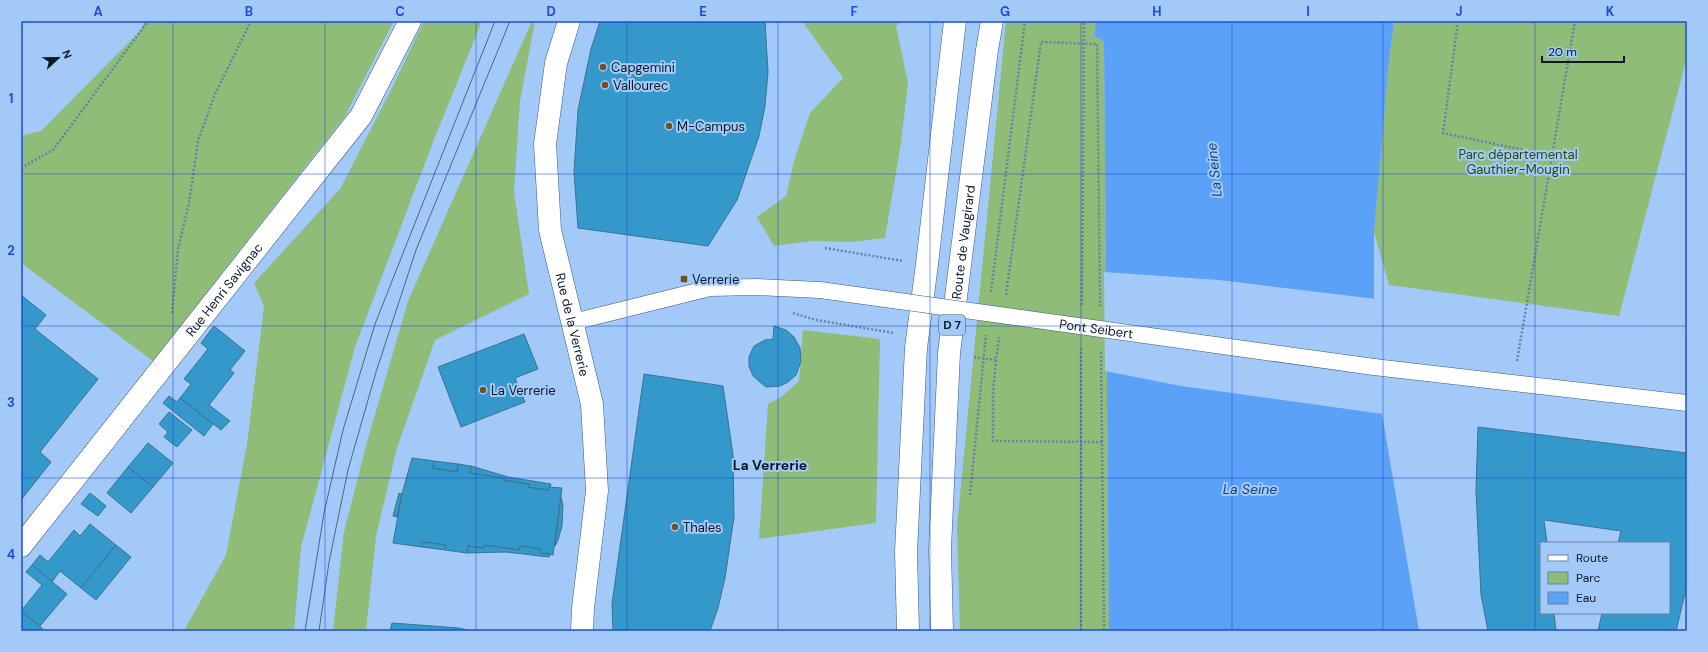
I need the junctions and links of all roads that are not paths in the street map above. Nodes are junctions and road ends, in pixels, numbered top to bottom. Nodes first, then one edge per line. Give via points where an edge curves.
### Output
1 (410, 21) edge
2 (569, 21) edge
3 (955, 21) edge
4 (992, 21) edge
5 (573, 322) junction
6 (1687, 403) edge
7 (21, 546) edge
8 (582, 631) edge
9 (908, 631) edge
10 (942, 631) edge

1 - 7 street, Rue Henri Savignac via 361,116
2 - 5 street, Rue de la Verrerie via 556,63 545,144 550,230
3 - 9 street, D 7 via 916,348 906,552
4 - 10 street, Route de Vaugirard / D 7 via 949,353 940,549
5 - 6 lane, Pont Seibert, bridge via 710,288 820,290 1374,367
5 - 8 street, Rue de la Verrerie via 592,404 597,491 582,608

